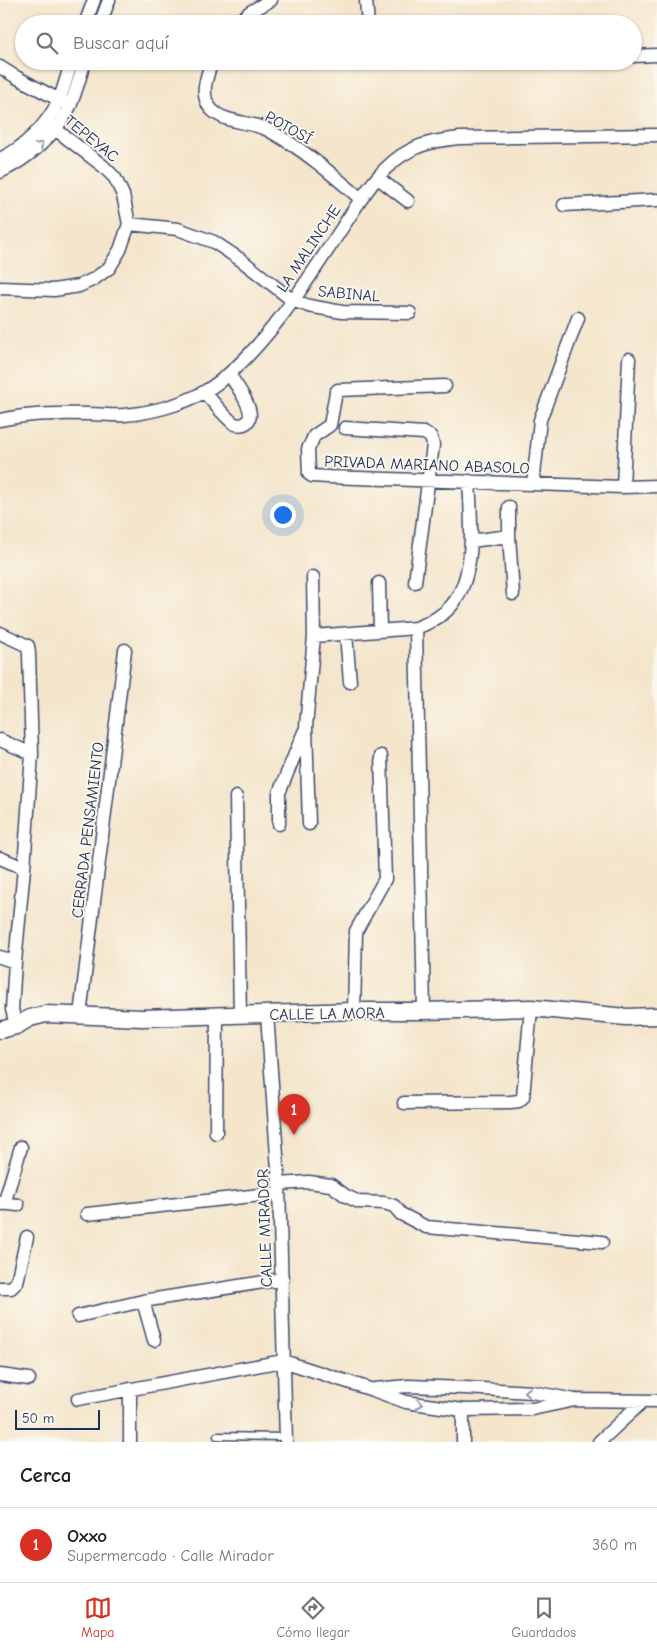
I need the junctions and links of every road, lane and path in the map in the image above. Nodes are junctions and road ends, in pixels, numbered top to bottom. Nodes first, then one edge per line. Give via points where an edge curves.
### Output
1 (94, 0) edge
2 (109, 0) edge
3 (271, 0) edge
4 (366, 0) edge
5 (88, 15) edge
6 (103, 15) edge
7 (246, 15) edge
8 (367, 15) edge
9 (657, 55) edge
10 (642, 56) edge
11 (0, 67) edge
12 (70, 70) edge
13 (80, 70) edge
14 (209, 70) edge
15 (64, 103) junction
16 (51, 126) junction
17 (657, 135) edge
18 (0, 158) edge
19 (0, 172) edge
20 (378, 178) junction
21 (361, 199) junction
22 (657, 200) edge
23 (408, 201) dead end
24 (564, 204) dead end
25 (129, 224) junction
26 (0, 288) edge
27 (292, 300) junction
28 (410, 313) dead end
29 (578, 318) dead end
30 (629, 359) dead end
31 (229, 374) junction
32 (445, 386) dead end
33 (204, 392) junction
34 (0, 420) edge
35 (345, 428) dead end
36 (429, 480) junction
37 (470, 481) junction
38 (533, 484) junction
39 (657, 486) edge
40 (623, 487) junction
41 (509, 507) dead end
42 (509, 536) junction
43 (471, 541) junction
44 (313, 577) dead end
45 (379, 582) dead end
46 (415, 582) dead end
47 (514, 594) dead end
48 (416, 628) junction
49 (380, 631) junction
50 (0, 633) edge
51 (346, 634) junction
52 (314, 636) junction
53 (125, 650) dead end
54 (350, 682) dead end
55 (306, 727) junction
56 (0, 740) edge
57 (32, 754) junction
58 (381, 756) dead end
59 (236, 797) dead end
60 (279, 824) dead end
61 (309, 824) dead end
62 (0, 858) edge
63 (24, 868) junction
64 (0, 957) edge
65 (15, 962) junction
66 (532, 1008) junction
67 (354, 1011) junction
68 (424, 1011) junction
69 (267, 1014) junction
70 (80, 1015) junction
71 (240, 1016) junction
72 (657, 1016) edge
73 (217, 1017) junction
74 (16, 1026) junction
75 (0, 1030) edge
76 (404, 1103) dead end
77 (216, 1134) dead end
78 (21, 1147) dead end
79 (279, 1188) junction
80 (2, 1203) edge
81 (18, 1206) dead end
82 (87, 1214) dead end
83 (27, 1237) dead end
84 (602, 1242) dead end
85 (282, 1279) junction
86 (0, 1288) edge
87 (143, 1301) junction
88 (78, 1316) dead end
89 (154, 1340) dead end
90 (283, 1361) junction
91 (0, 1375) edge
92 (29, 1379) dead end
93 (130, 1389) junction
94 (373, 1390) junction
95 (78, 1399) dead end
96 (575, 1400) junction
97 (643, 1401) junction
98 (657, 1402) edge
99 (463, 1410) junction
100 (217, 1436) dead end
101 (286, 1439) edge
102 (130, 1442) edge
103 (463, 1442) edge
104 (598, 1442) edge

1 - 5 street
2 - 6 street
3 - 7 street
4 - 8 street
9 - 10 street
11 - 15 street
12 - 15 street
13 - 15 street
14 - 21 street, POTOSÍ via 205,83 206,98 211,108 221,116 267,130 308,156
15 - 16 street
16 - 18 street
19 -> 16 street via 31,154
16 - 25 street, TEPEYAC via 115,178 124,196
17 - 20 street, LA MALINCHE via 459,138 431,142 410,150
20 - 21 street, LA MALINCHE
20 - 23 street
21 - 27 street, LA MALINCHE
22 - 24 street
25 - 26 street, TEPEYAC via 120,250 109,268 94,279 79,286 54,290
25 - 27 street, SABINAL via 178,229 214,242
27 - 28 street, SABINAL via 342,312
27 - 31 street, LA MALINCHE via 255,348
29 - 38 street via 540,420
30 - 40 street
31 - 33 street, LA MALINCHE
31 - 33 street via 251,410 245,424 233,423
32 - 36 street, PRIVADA MARIANO ABASOLO via 338,390 330,425 314,436 308,449 308,474 312,476
33 - 34 street, LA MALINCHE via 150,411 124,415 59,413
35 - 36 street via 424,433 431,437
36 - 37 street, PRIVADA MARIANO ABASOLO
36 - 46 street
37 - 38 street, PRIVADA MARIANO ABASOLO
37 - 43 street
38 - 40 street, PRIVADA MARIANO ABASOLO
39 - 40 street, PRIVADA MARIANO ABASOLO
41 - 42 street
42 - 43 street
42 - 47 street
43 - 48 street via 464,583 452,606 433,621
44 - 52 street
45 - 49 street
48 - 49 street
48 - 68 street
49 - 51 street
50 - 57 street via 28,646
51 - 52 street
51 - 54 street
52 - 55 street
53 - 70 street, CERRADA PENSAMIENTO
55 - 60 street via 279,793
55 - 61 street
56 - 57 street
57 - 63 street
58 - 67 street via 385,879 356,931
59 - 71 street
62 - 63 street
63 - 65 street
64 - 65 street
65 - 74 street via 12,1009
66 - 68 street, CALLE LA MORA
66 - 72 street, CALLE LA MORA via 626,1017
66 - 76 street via 523,1097 519,1100
67 - 68 street, CALLE LA MORA
67 - 69 street, CALLE LA MORA
69 - 71 street, CALLE LA MORA
69 - 79 street, CALLE MIRADOR
70 - 73 street, CALLE LA MORA
70 - 74 street, CALLE LA MORA via 46,1014
71 - 73 street, CALLE LA MORA
73 - 77 street
74 - 75 street, CALLE LA MORA
78 - 80 street
79 - 82 street
79 - 84 street via 309,1182 331,1185 359,1202 394,1206 401,1214 426,1227
79 - 85 street, CALLE MIRADOR
80 - 81 street
83 - 86 street via 17,1282 11,1288
85 - 87 street
85 - 90 street, CALLE MIRADOR
87 - 88 street
87 - 89 street
90 - 93 street
90 - 94 street
90 - 101 street, CALLE MIRADOR
91 - 92 street
93 - 95 street
93 - 102 street
96 -> 94 street via 532,1392 465,1388 408,1386
94 -> 99 street via 406,1402
96 - 97 street
96 - 99 street via 532,1409
97 - 98 street
97 - 104 street
99 - 103 street
100 - 101 lane

